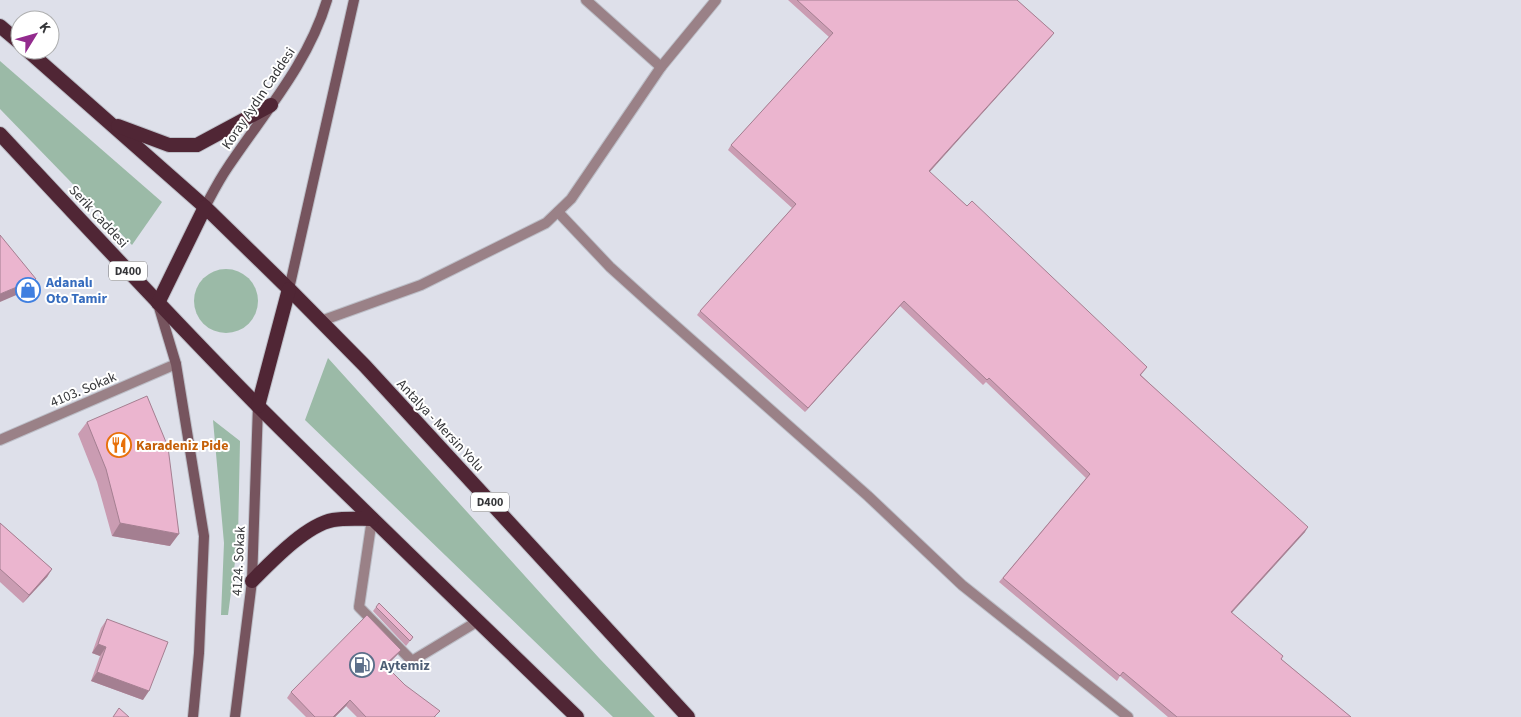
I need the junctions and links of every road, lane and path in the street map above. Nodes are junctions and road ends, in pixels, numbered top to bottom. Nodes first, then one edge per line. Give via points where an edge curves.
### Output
1 (327, 0) edge
2 (354, 0) edge
3 (586, 0) edge
4 (716, 0) edge
5 (0, 26) edge
6 (10, 34) edge
7 (39, 60) edge
8 (661, 67) junction
9 (271, 105) junction
10 (110, 123) junction
11 (0, 134) edge
12 (205, 207) junction
13 (558, 212) junction
14 (289, 289) junction
15 (158, 303) junction
16 (321, 321) junction
17 (176, 364) junction
18 (258, 406) junction
19 (0, 440) edge
20 (372, 519) junction
21 (252, 581) junction
22 (478, 621) junction
23 (193, 717) edge
24 (236, 717) edge
25 (576, 717) edge
26 (688, 717) edge
27 (1128, 717) edge

1 - 9 main road, Koray Aydın Caddesi via 311,43
2 - 14 main road
3 - 8 street
4 - 8 street
5 - 6 highway
7 - 10 highway, D400
8 - 13 street via 571,199
9 - 10 highway via 197,145 170,145
9 - 12 main road, Koray Aydın Caddesi via 226,169
10 - 12 highway, D400
11 - 15 highway, Serik Caddesi / D400
12 - 14 highway, D400
12 - 15 highway
13 - 16 street via 546,223 421,286
13 - 27 street via 610,267 868,496 962,585
14 - 16 highway, Antalya - Mersin Yolu / D400
14 - 18 highway
15 - 17 main road
15 - 18 highway, Serik Caddesi / D400
16 - 26 highway, Antalya - Mersin Yolu / D400
17 - 19 street, 4103. Sokak
17 - 23 main road via 204,536
18 - 20 highway, D400
18 - 21 main road, 4124. Sokak
20 - 21 highway via 331,521 314,529 277,555
20 - 22 highway, D400
20 - 22 street via 359,607 412,661
21 - 24 main road, 4124. Sokak
22 - 25 highway, D400

